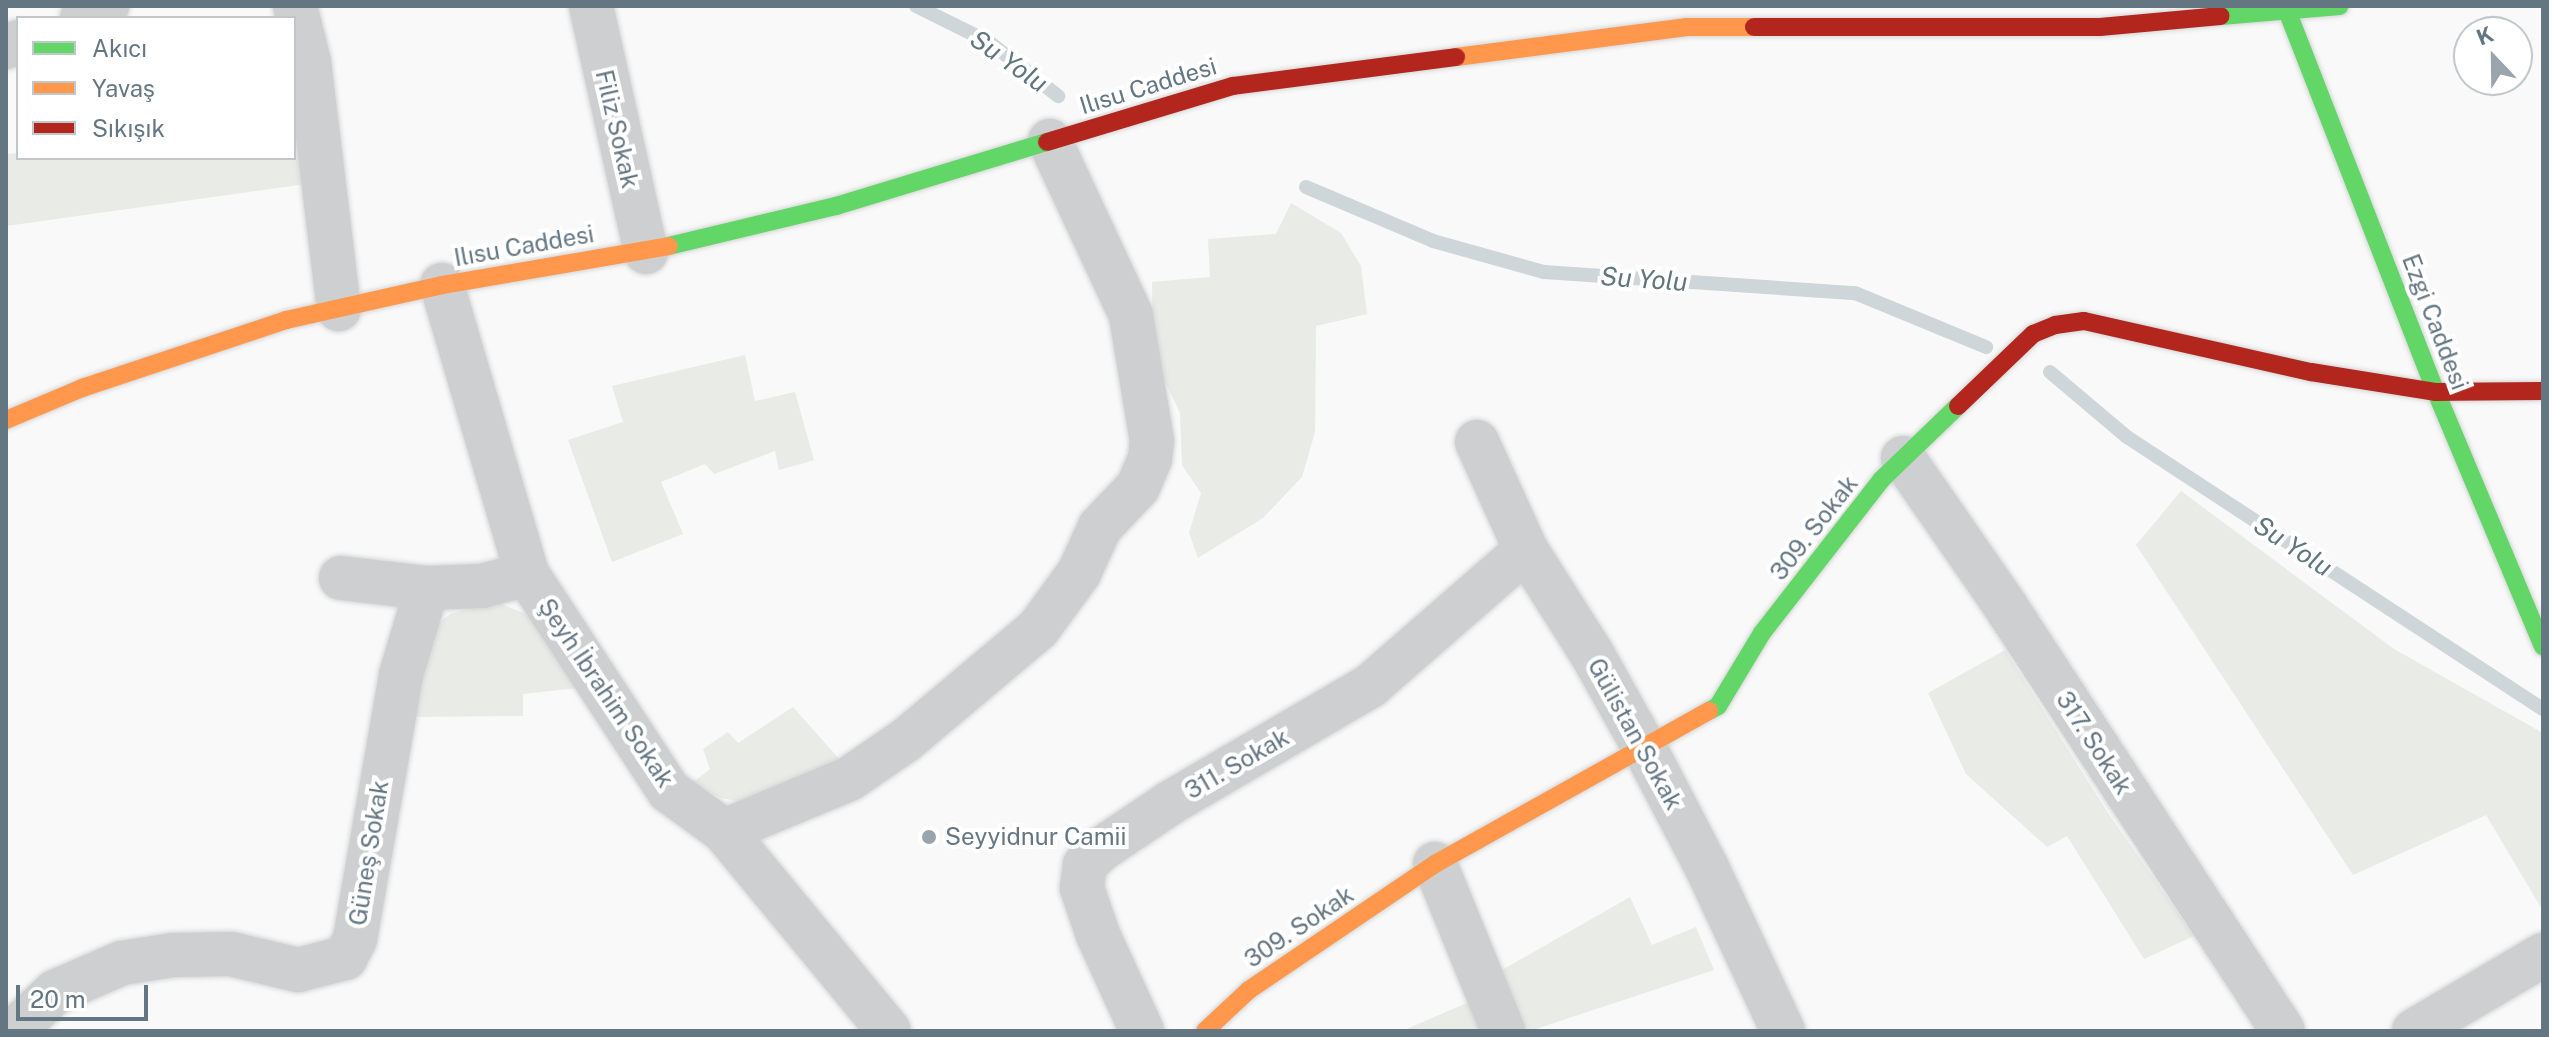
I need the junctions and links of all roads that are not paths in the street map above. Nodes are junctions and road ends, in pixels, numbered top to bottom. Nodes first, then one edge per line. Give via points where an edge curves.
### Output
1 (107, 6) edge
2 (295, 6) edge
3 (591, 6) edge
4 (2340, 6) edge
5 (2288, 13) junction
6 (86, 16) edge
7 (1050, 141) junction
8 (646, 252) junction
9 (442, 285) junction
10 (339, 309) junction
11 (2543, 391) edge
12 (2436, 392) junction
13 (6, 420) edge
14 (1477, 442) dead end
15 (1903, 458) junction
16 (1526, 550) junction
17 (527, 574) junction
18 (341, 578) dead end
19 (427, 588) junction
20 (2543, 646) edge
21 (1644, 747) junction
22 (724, 831) junction
23 (1435, 864) junction
24 (2543, 955) edge
25 (14, 1031) edge
26 (889, 1031) edge
27 (1142, 1031) edge
28 (1205, 1031) edge
29 (1503, 1031) edge
30 (1783, 1031) edge
31 (2283, 1031) edge
32 (2414, 1031) edge

1 - 6 street
2 - 10 street via 309,62
3 - 8 street, Filiz Sokak
4 - 5 main road, Ilısu Caddesi
5 - 7 main road, Ilısu Caddesi via 2100,27 1687,27 1233,86
5 - 12 main road, Ezgi Caddesi
7 - 8 main road, Ilısu Caddesi via 836,206
7 - 22 street via 1131,315 1152,441 1138,487 1100,527 1079,573 1038,629 906,740 849,779
8 - 9 main road, Ilısu Caddesi
9 - 10 main road, Ilısu Caddesi
9 - 17 street, Şeyh İbrahim Sokak
10 - 13 main road, Ilısu Caddesi via 286,320 165,360
11 - 12 main road, 309. Sokak
12 - 15 main road, 309. Sokak via 2311,372 2084,321 2033,334
12 - 20 main road, Ezgi Caddesi
14 - 16 street, Gülistan Sokak
15 - 21 main road, 309. Sokak via 1762,633 1718,706
15 - 31 street, 317. Sokak
16 - 21 street, Gülistan Sokak
16 - 27 street, 311. Sokak via 1370,686 1170,803 1085,865 1086,900
17 - 19 street via 482,586
17 - 22 street, Şeyh İbrahim Sokak via 669,791
18 - 19 street
19 - 25 street, Güneş Sokak via 401,675 355,939 345,958 298,970 231,954 122,963 55,992
21 - 23 main road, 309. Sokak
21 - 30 street, Gülistan Sokak
22 - 26 street, Şeyh İbrahim Sokak
23 - 28 main road, 309. Sokak via 1249,990
23 - 29 street
24 - 32 street

